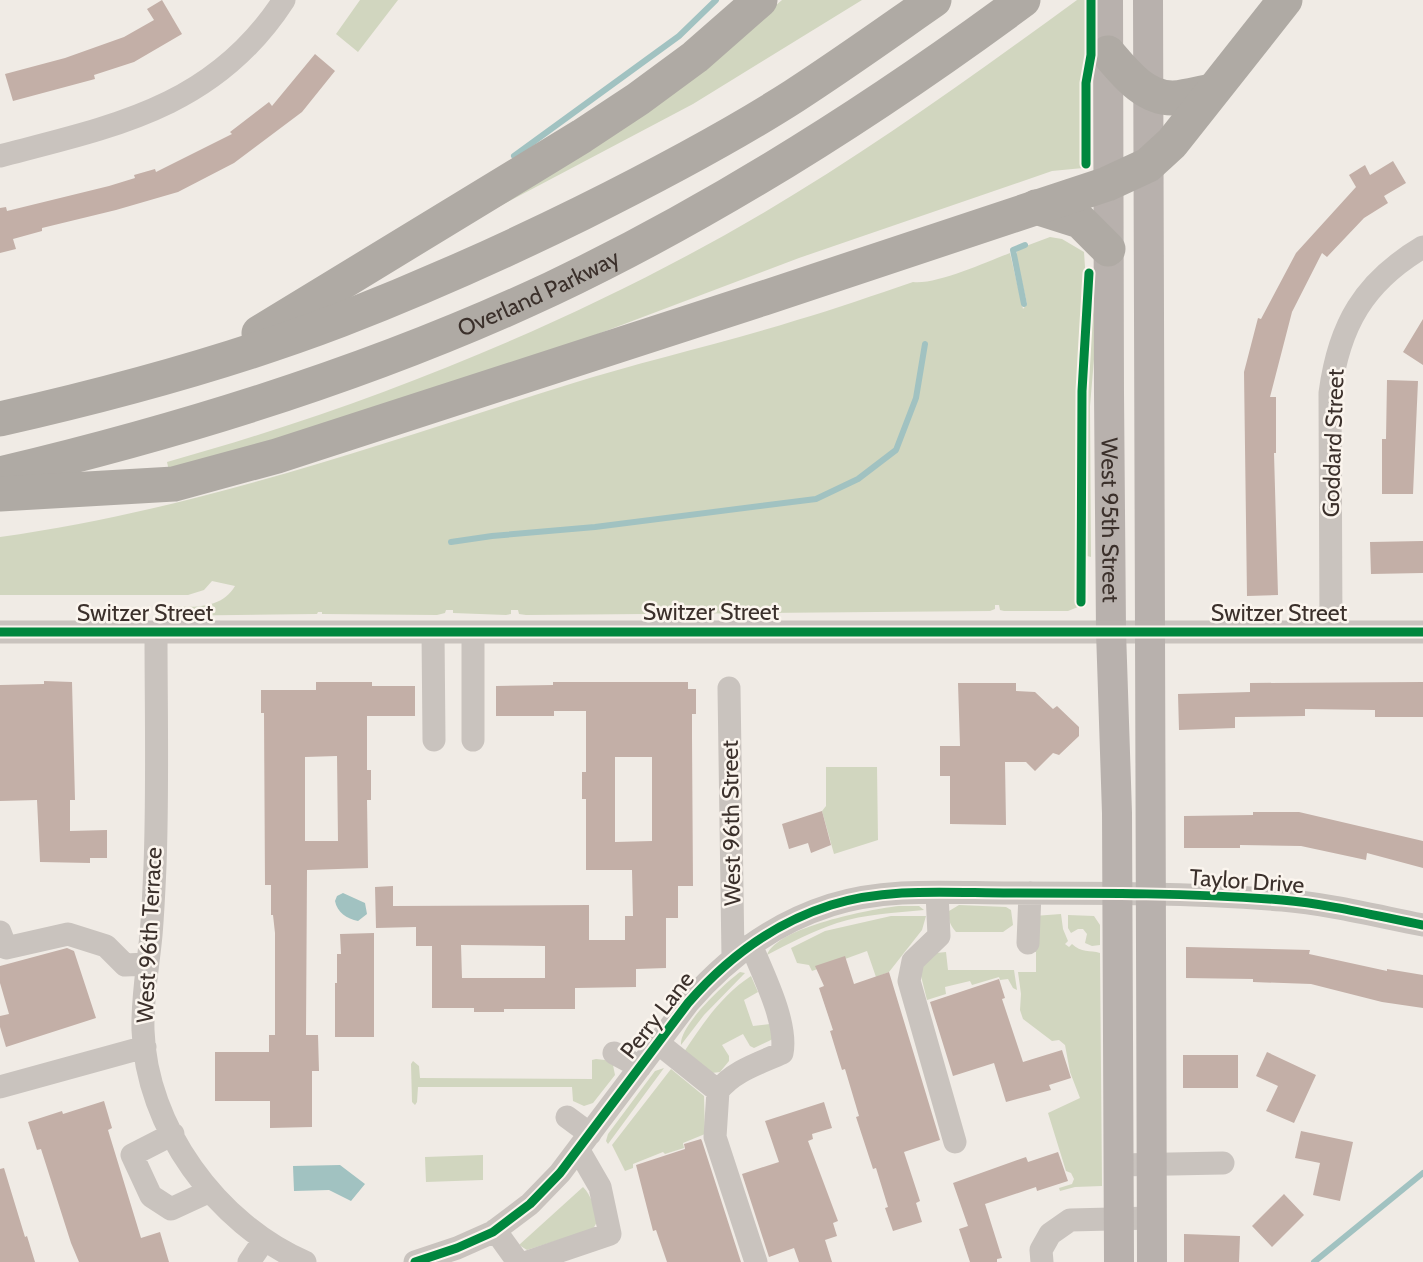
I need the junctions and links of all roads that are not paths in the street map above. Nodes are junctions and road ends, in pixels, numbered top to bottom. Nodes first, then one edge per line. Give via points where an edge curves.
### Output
1 (284, 0) edge
2 (760, 0) edge
3 (934, 0) edge
4 (1023, 0) edge
5 (1108, 0) edge
6 (1286, 0) edge
7 (1148, 5) edge
8 (1108, 49) junction
9 (1212, 91) junction
10 (1149, 93) junction
11 (0, 156) edge
12 (1148, 165) junction
13 (1107, 184) junction
14 (1037, 207) junction
15 (1423, 247) edge
16 (1108, 248) junction
17 (205, 366) junction
18 (0, 419) edge
19 (0, 474) edge
20 (0, 494) edge
21 (1111, 631) junction
22 (1150, 631) junction
23 (0, 632) edge
24 (156, 632) junction
25 (433, 632) junction
26 (473, 632) junction
27 (1331, 632) junction
28 (1423, 632) edge
29 (729, 688) dead end
30 (434, 740) dead end
31 (473, 740) dead end
32 (937, 893) junction
33 (1030, 893) junction
34 (1117, 894) junction
35 (1150, 894) junction
36 (1423, 926) edge
37 (0, 932) edge
38 (1028, 943) dead end
39 (742, 951) junction
40 (147, 964) junction
41 (657, 1043) junction
42 (145, 1047) junction
43 (614, 1053) dead end
44 (639, 1067) junction
45 (0, 1087) edge
46 (718, 1091) junction
47 (567, 1117) dead end
48 (173, 1134) junction
49 (584, 1141) junction
50 (955, 1142) dead end
51 (1223, 1163) dead end
52 (1119, 1164) junction
53 (1152, 1164) junction
54 (210, 1191) junction
55 (1152, 1218) junction
56 (1119, 1219) junction
57 (495, 1230) junction
58 (264, 1240) junction
59 (249, 1262) edge
60 (305, 1262) edge
61 (415, 1262) edge
62 (518, 1262) edge
63 (528, 1262) edge
64 (756, 1262) edge
65 (1042, 1262) edge
66 (1119, 1262) edge
67 (1152, 1262) edge

1 - 11 street via 249,45 181,98 139,117
2 - 17 highway via 695,57 615,114
3 - 17 highway via 793,96 624,192 475,265 338,320
4 - 19 highway, Overland Parkway via 841,128 742,188 551,289 287,393 100,450
5 - 8 main road, West 95th Street
6 - 9 highway
7 - 10 main road, West 95th Street
8 - 10 highway via 1128,76
8 - 13 main road, West 95th Street
9 - 10 highway via 1172,98
9 - 12 highway via 1172,143
10 - 12 main road, West 95th Street
12 - 13 highway
12 - 22 main road, West 95th Street
13 - 14 highway
13 - 16 main road, West 95th Street
14 - 16 highway via 1080,221
14 - 20 highway via 277,456 174,484
15 - 27 street, Goddard Street via 1379,278 1360,302 1334,364 1330,393
16 - 21 main road, West 95th Street
17 - 18 highway
21 - 22 street, Switzer Street
21 - 26 street, Switzer Street
21 - 34 main road, West 95th Street
22 - 27 street, Switzer Street
22 - 35 main road, West 95th Street
23 - 24 street, Switzer Street
24 - 25 street, Switzer Street
24 - 40 street, West 96th Terrace via 155,862
25 - 26 street, Switzer Street
25 - 30 street
26 - 31 street
27 - 28 street, Switzer Street
29 - 39 street, West 96th Street
32 - 33 street, Perry Lane
32 - 39 street, Perry Lane via 882,895 831,905
32 - 50 street via 939,936 913,961 909,981
33 - 34 street, Perry Lane
33 - 38 street
34 - 35 street, Perry Lane
34 - 52 main road, West 95th Street
35 - 36 street, Taylor Drive via 1284,900
35 - 53 main road, West 95th Street
37 - 40 street via 6,948 68,934 106,946 125,965
39 - 41 street, Perry Lane via 688,1003
39 - 46 street via 765,979 785,1039 782,1054 749,1067
40 - 42 street, West 96th Terrace
41 - 44 street, Perry Lane
41 - 46 street
42 - 45 street
42 - 48 street, West 96th Terrace via 157,1100
43 - 44 street
44 - 49 street, Perry Lane
46 - 64 street via 715,1137
47 - 49 street
48 - 54 street, West 96th Terrace
48 - 54 street via 132,1155 151,1196 171,1209
49 - 57 street, Perry Lane via 530,1204
49 - 63 street via 610,1234
51 - 53 street
52 - 53 street
52 - 56 main road, West 95th Street
53 - 55 main road, West 95th Street
54 - 58 street, West 96th Terrace
55 - 56 street
55 - 67 main road, West 95th Street
56 - 65 street via 1070,1220 1050,1234 1041,1250
56 - 66 main road, West 95th Street
57 - 61 street, Perry Lane
57 - 62 street
58 - 59 street
58 - 60 street

